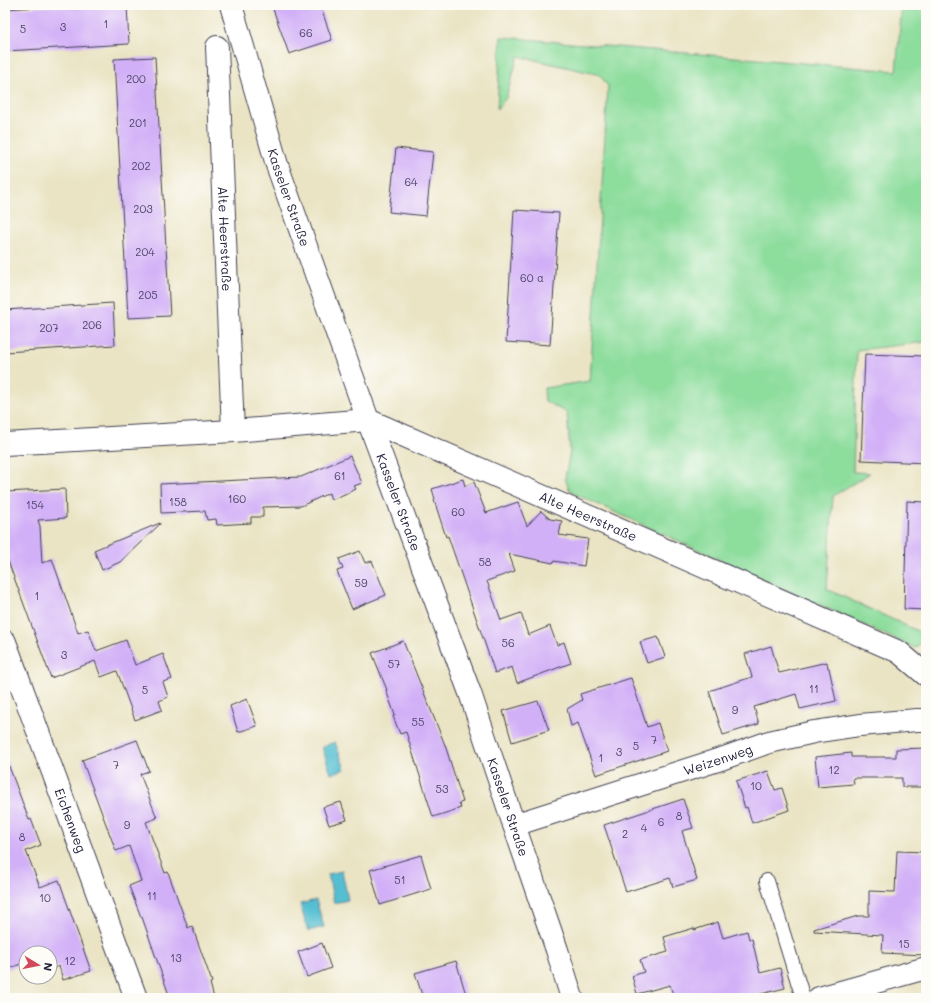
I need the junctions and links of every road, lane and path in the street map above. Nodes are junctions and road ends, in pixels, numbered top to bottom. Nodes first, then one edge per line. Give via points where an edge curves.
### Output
1 (231, 5) edge
2 (217, 47) dead end
3 (368, 420) junction
4 (233, 431) junction
5 (5, 444) edge
6 (5, 642) edge
7 (924, 669) edge
8 (926, 720) edge
9 (514, 825) junction
10 (767, 880) dead end
11 (926, 968) edge
12 (136, 998) edge
13 (572, 998) edge
14 (803, 998) edge
15 (819, 998) edge

1 - 3 street, Kasseler Straße via 277,166
2 - 4 street, Alte Heerstraße
3 - 4 street, Alte Heerstraße
3 - 7 street, Alte Heerstraße via 899,652
3 - 9 street, Kasseler Straße via 470,693
4 - 5 street, Alte Heerstraße
6 - 12 street, Eichenweg
8 - 9 street, Weizenweg via 860,725 769,742
9 - 13 street, Kasseler Straße
10 - 14 lane
11 - 15 street

